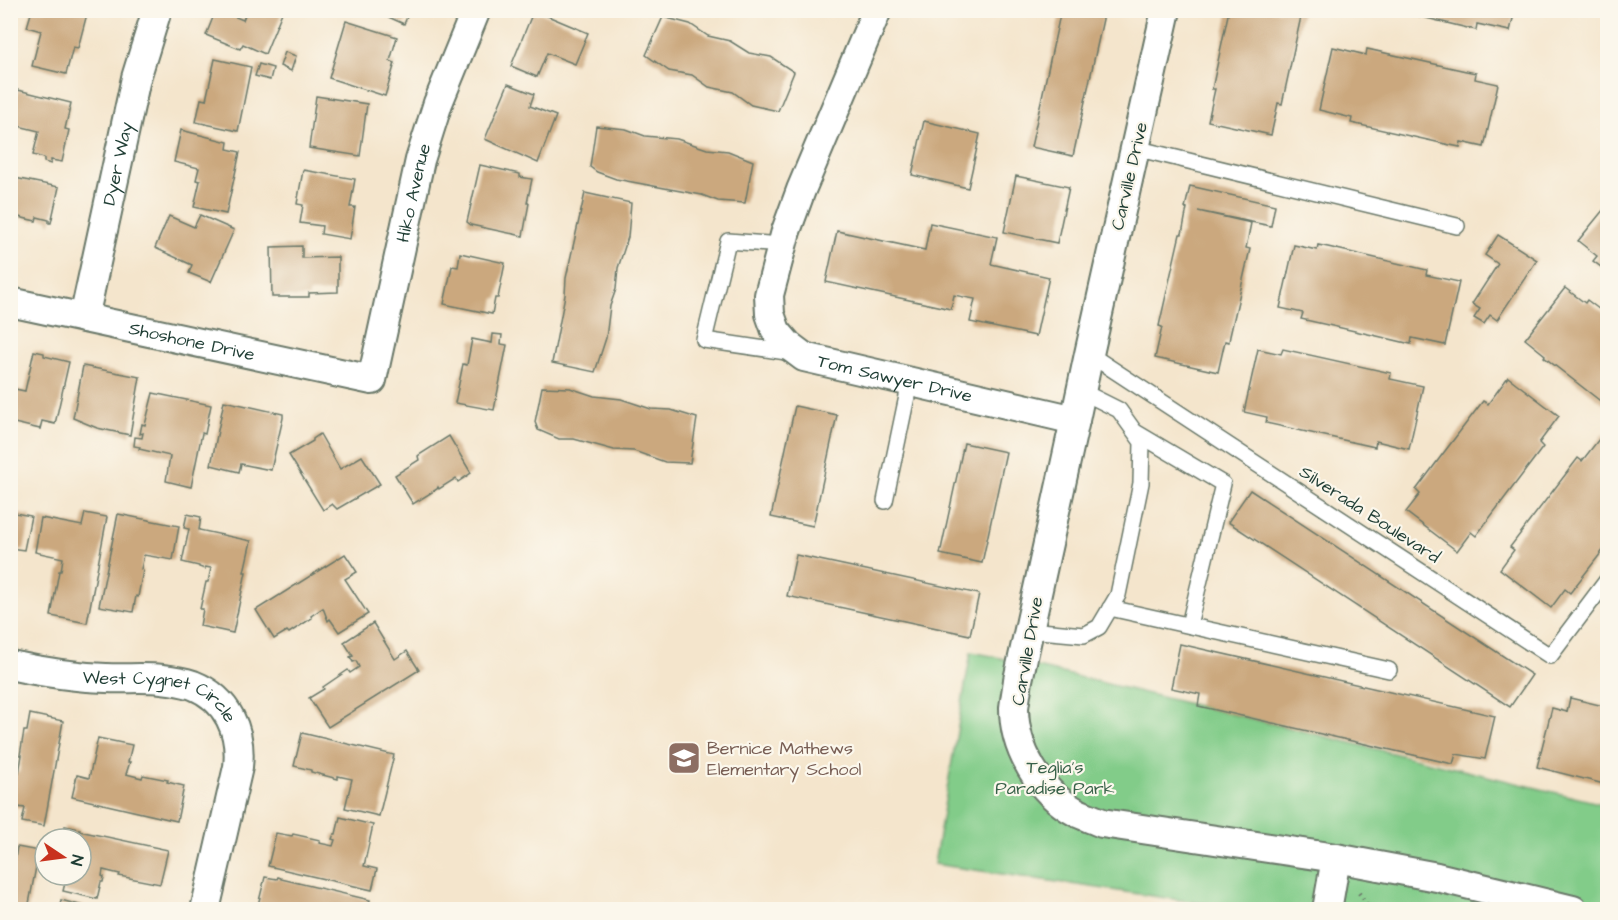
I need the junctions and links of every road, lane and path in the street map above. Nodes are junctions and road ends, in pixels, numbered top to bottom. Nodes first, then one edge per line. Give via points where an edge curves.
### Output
1 (157, 10) edge
2 (476, 10) edge
3 (878, 10) edge
4 (1166, 10) edge
5 (1135, 148) junction
6 (1457, 226) dead end
7 (782, 245) junction
8 (10, 302) edge
9 (84, 318) junction
10 (800, 354) junction
11 (1089, 354) junction
12 (372, 380) joint
13 (910, 382) junction
14 (1081, 391) junction
15 (1076, 420) junction
16 (1135, 432) junction
17 (885, 501) dead end
18 (1608, 579) edge
19 (1110, 608) junction
20 (1189, 626) junction
21 (1029, 630) junction
22 (10, 665) edge
23 (1389, 670) dead end
24 (1336, 858) junction
25 (1354, 885) dead end
26 (205, 909) edge
27 (1327, 909) edge
28 (1371, 909) edge
29 (1573, 909) edge

1 - 9 street, Dyer Way via 136,78
2 - 12 street, Hiko Avenue via 438,103 420,160
3 - 7 street, Tom Sawyer Drive via 801,190
4 - 5 street, Carville Drive
5 - 6 lane
5 - 11 street, Carville Drive
7 - 10 street, Tom Sawyer Drive via 769,295 770,314 776,331
7 - 10 lane via 728,241 704,340
8 - 9 street, Shoshone Drive
9 - 12 street, Shoshone Drive
10 - 13 street, Tom Sawyer Drive
11 - 14 street, Carville Drive
11 - 18 lane, Silverada Boulevard via 1550,656
13 - 15 street, Tom Sawyer Drive
13 - 17 lane
14 - 15 street, Carville Drive
14 - 16 lane via 1119,410
15 - 21 street, Carville Drive
16 - 19 lane via 1143,442 1141,483 1118,595
16 - 20 lane via 1223,484
19 - 20 lane
19 - 21 lane via 1099,627 1084,635
20 - 23 lane
21 - 24 street, Carville Drive via 1014,709 1017,735 1033,772 1075,812 1102,823
22 - 26 street, West Cygnet Circle via 58,674 160,679 192,685 212,695 226,710 236,729 240,751
24 - 27 street
24 - 29 street, Carville Drive
25 - 28 path

